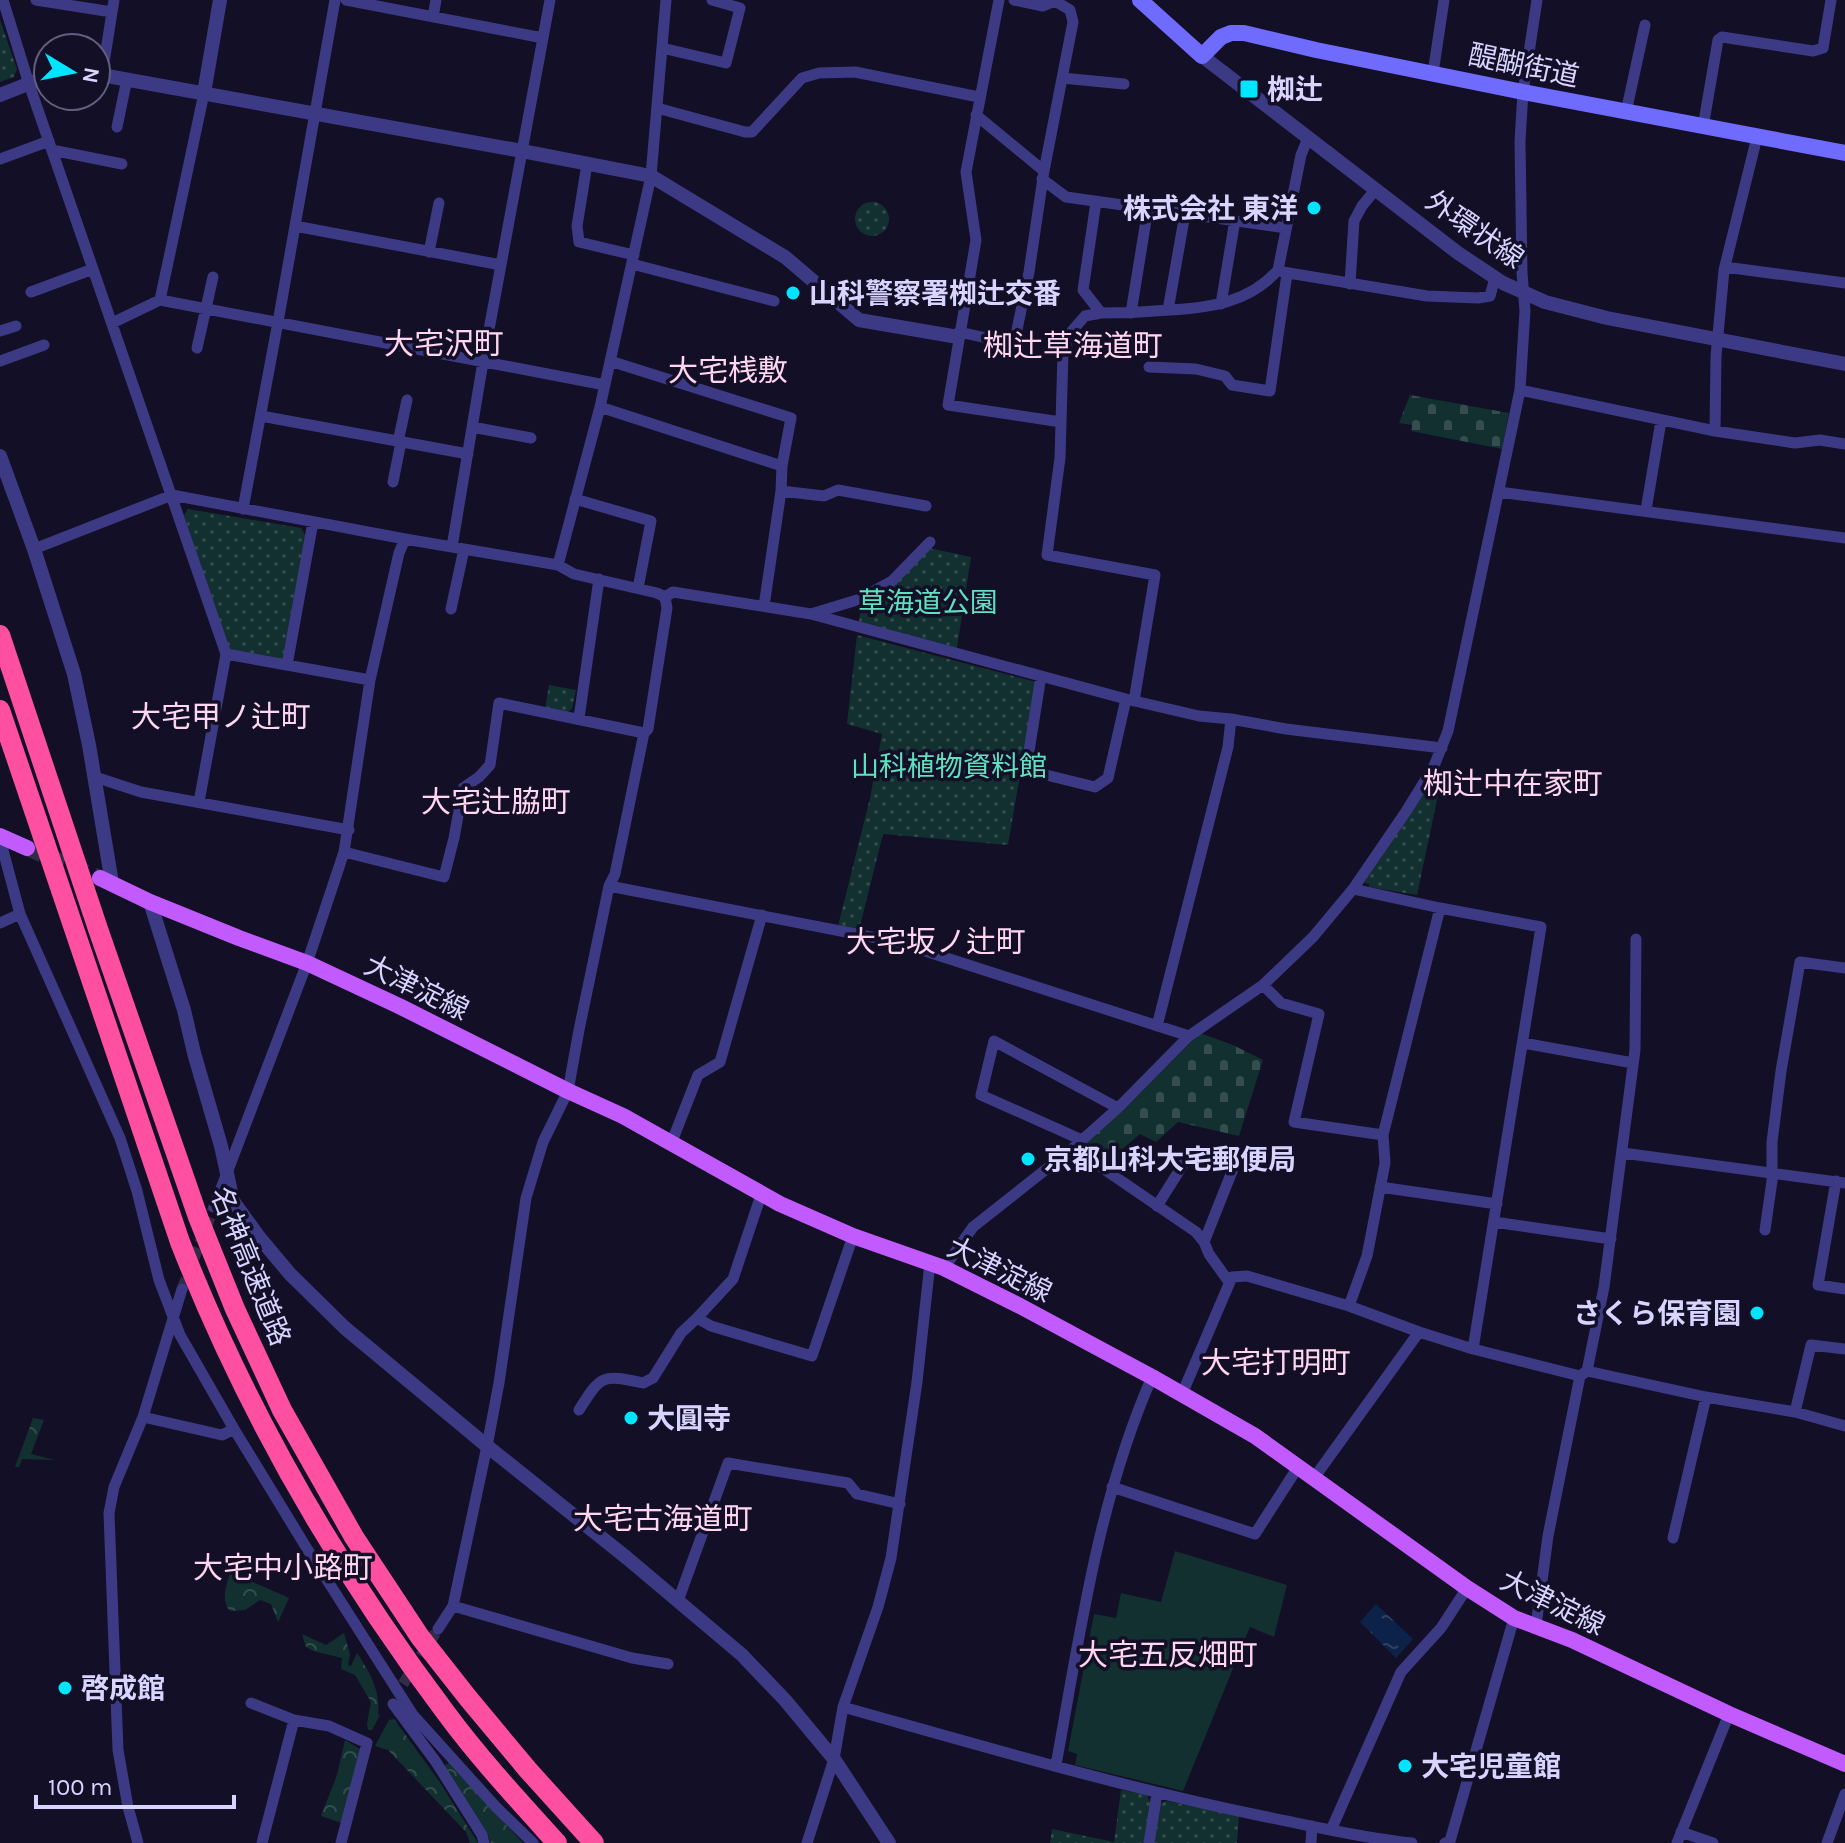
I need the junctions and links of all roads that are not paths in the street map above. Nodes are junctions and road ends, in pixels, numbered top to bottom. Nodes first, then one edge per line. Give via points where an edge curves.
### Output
1 (3, 0) edge
2 (36, 0) edge
3 (220, 0) edge
4 (335, 0) edge
5 (346, 0) edge
6 (436, 0) edge
7 (550, 0) edge
8 (666, 0) edge
9 (712, 0) edge
10 (999, 0) edge
11 (1014, 0) edge
12 (1055, 0) edge
13 (1140, 0) edge
14 (1444, 0) edge
15 (1537, 0) edge
16 (1831, 0) edge
17 (113, 6) edge
18 (433, 17) junction
19 (1645, 25) dead end
20 (108, 32) edge
21 (543, 38) junction
22 (662, 48) junction
23 (1202, 56) junction
24 (1433, 73) junction
25 (112, 76) edge
26 (1062, 78) junction
27 (127, 79) junction
28 (32, 83) edge
29 (29, 84) junction
30 (1124, 84) dead end
31 (1523, 92) junction
32 (204, 93) junction
33 (0, 95) edge
34 (979, 97) junction
35 (657, 108) junction
36 (1626, 112) junction
37 (315, 114) junction
38 (976, 115) junction
39 (117, 127) dead end
40 (1703, 127) junction
41 (1757, 137) junction
42 (1308, 138) junction
43 (51, 145) junction
44 (522, 151) junction
45 (1845, 153) edge
46 (0, 159) edge
47 (122, 164) dead end
48 (587, 164) junction
49 (1043, 175) junction
50 (651, 176) junction
51 (1376, 189) junction
52 (1096, 202) junction
53 (439, 203) dead end
54 (1148, 208) junction
55 (1185, 214) junction
56 (1235, 220) junction
57 (295, 226) junction
58 (1286, 228) junction
59 (429, 252) junction
60 (633, 260) junction
61 (501, 265) junction
62 (1725, 267) junction
63 (93, 269) junction
64 (1282, 272) junction
65 (213, 277) dead end
66 (1495, 278) junction
67 (1845, 283) edge
68 (1350, 284) junction
69 (31, 292) dead end
70 (1523, 293) junction
71 (160, 300) junction
72 (774, 301) dead end
73 (1221, 304) junction
74 (206, 308) junction
75 (1168, 310) junction
76 (1101, 313) junction
77 (1131, 313) junction
78 (278, 322) junction
79 (112, 323) junction
80 (16, 326) dead end
81 (0, 331) edge
82 (958, 335) junction
83 (1717, 341) junction
84 (44, 345) dead end
85 (197, 348) dead end
86 (0, 361) edge
87 (610, 361) junction
88 (483, 362) junction
89 (1845, 364) edge
90 (1149, 367) dead end
91 (605, 385) junction
92 (1520, 390) junction
93 (407, 400) dead end
94 (600, 407) junction
95 (261, 416) junction
96 (1661, 421) junction
97 (1061, 422) junction
98 (472, 427) junction
99 (1715, 431) junction
100 (531, 438) dead end
101 (400, 442) junction
102 (1845, 444) edge
103 (468, 454) junction
104 (0, 456) edge
105 (782, 466) junction
106 (393, 482) dead end
107 (781, 491) junction
108 (1499, 492) junction
109 (172, 495) junction
110 (575, 499) junction
111 (926, 506) dead end
112 (243, 509) junction
113 (1646, 510) junction
114 (313, 522) junction
115 (1845, 538) edge
116 (405, 539) junction
117 (930, 542) dead end
118 (458, 548) junction
119 (34, 549) junction
120 (558, 565) junction
121 (599, 579) junction
122 (638, 588) junction
123 (665, 597) junction
124 (764, 606) junction
125 (451, 609) dead end
126 (811, 614) junction
127 (0, 635) edge
128 (226, 654) junction
129 (287, 665) junction
130 (1041, 676) junction
131 (370, 680) junction
132 (1130, 700) junction
133 (0, 710) edge
134 (579, 718) junction
135 (1231, 719) junction
136 (644, 733) junction
137 (1442, 748) junction
138 (95, 777) junction
139 (199, 802) junction
140 (349, 830) junction
141 (0, 838) edge
142 (27, 848) tunnel mouth
143 (344, 852) junction
144 (106, 881) joint
145 (609, 886) junction
146 (1353, 889) junction
147 (150, 902) junction
148 (1440, 908) junction
149 (20, 914) junction
150 (762, 915) junction
151 (0, 923) edge
152 (1636, 939) dead end
153 (307, 963) junction
154 (1845, 968) edge
155 (1263, 985) junction
156 (1157, 1026) junction
157 (1189, 1036) junction
158 (1523, 1043) junction
159 (1633, 1063) junction
160 (568, 1091) junction
161 (1118, 1108) junction
162 (1383, 1135) junction
163 (671, 1144) junction
164 (1078, 1144) junction
165 (1623, 1153) junction
166 (227, 1172) junction
167 (1772, 1173) junction
168 (1840, 1182) edge
169 (1380, 1187) junction
170 (761, 1195) junction
171 (1497, 1204) junction
172 (1157, 1206) junction
173 (214, 1207) tunnel mouth
174 (1494, 1222) junction
175 (1765, 1230) dead end
176 (853, 1236) junction
177 (1611, 1239) junction
178 (1204, 1242) junction
179 (937, 1266) junction
180 (1229, 1282) junction
181 (182, 1289) tunnel mouth
182 (1845, 1289) edge
183 (1349, 1306) junction
184 (173, 1316) junction
185 (697, 1318) junction
186 (1419, 1332) junction
187 (1473, 1349) junction
188 (1845, 1349) edge
189 (1584, 1373) junction
190 (1152, 1377) junction
191 (1182, 1394) junction
192 (1706, 1397) junction
193 (579, 1410) dead end
194 (1795, 1412) junction
195 (143, 1417) junction
196 (1845, 1426) edge
197 (234, 1429) junction
198 (487, 1446) junction
199 (1298, 1467) junction
200 (1314, 1478) junction
201 (1112, 1487) junction
202 (900, 1504) junction
203 (1673, 1538) dead end
204 (1467, 1588) junction
205 (678, 1601) junction
206 (453, 1606) junction
207 (1514, 1618) junction
208 (1536, 1626) junction
209 (438, 1629) tunnel mouth
210 (668, 1664) dead end
211 (401, 1688) junction
212 (251, 1703) dead end
213 (843, 1707) junction
214 (1729, 1714) junction
215 (294, 1720) junction
216 (834, 1759) junction
217 (1845, 1764) edge
218 (1056, 1765) junction
219 (1157, 1793) junction
220 (1845, 1794) edge
221 (1312, 1826) junction
222 (1331, 1830) junction
223 (1679, 1838) edge
224 (138, 1843) edge
225 (262, 1843) edge
226 (341, 1843) edge
227 (484, 1843) edge
228 (533, 1843) edge
229 (557, 1843) edge
230 (594, 1843) edge
231 (807, 1843) edge
232 (889, 1843) edge
233 (1149, 1843) edge
234 (1311, 1843) edge
235 (1412, 1843) edge
236 (1445, 1843) edge
237 (1713, 1843) edge
238 (1827, 1843) edge

1 - 29 street
2 - 17 street
3 - 32 street
4 - 37 street
5 - 18 street
6 - 18 street
7 - 21 street
8 - 22 street
9 - 22 street via 740,8 726,63
10 - 34 street
11 - 12 street via 1043,6
12 - 26 street via 1070,10 1073,22
13 - 23 main road, 外環状線
14 - 24 street
15 - 31 street
16 - 40 street via 1823,48 1718,40
17 - 20 street
18 - 21 street
19 - 36 street
21 - 44 street
22 - 35 street
23 - 24 main road, 醍醐街道 via 1221,37 1244,33
23 - 42 street, 外環状線
24 - 31 main road, 醍醐街道
25 - 27 street
26 - 30 street
26 - 49 street
27 - 32 street
27 - 39 street
28 - 29 street
29 - 33 street
29 - 43 street
31 - 36 main road, 醍醐街道
31 - 70 street
32 - 37 street
32 - 71 street
34 - 35 street via 855,72 819,73 802,78 752,132
34 - 38 street
35 - 50 street
36 - 40 main road, 醍醐街道
37 - 44 street
37 - 57 street
38 - 49 street
38 - 82 street via 966,172 976,240
40 - 41 main road, 醍醐街道
41 - 45 main road, 醍醐街道
41 - 62 street
42 - 51 street, 外環状線
42 - 58 street
43 - 46 street
43 - 47 street
43 - 63 street
44 - 48 street
44 - 61 street
48 - 50 street
48 - 60 street via 579,242
49 - 52 street via 1066,197
49 - 82 street via 1014,344
50 - 60 street
50 - 82 street via 785,257 859,320
51 - 66 street, 外環状線
51 - 68 street via 1354,221
52 - 54 street
52 - 76 street via 1083,290
53 - 59 street
54 - 55 street
54 - 77 street
55 - 56 street
55 - 75 street
56 - 58 street
56 - 73 street
57 - 59 street
57 - 78 street
58 - 64 street
59 - 61 street
60 - 72 street
60 - 87 street
61 - 88 street
62 - 67 street
62 - 83 street
63 - 69 street
63 - 79 street
64 - 68 street
64 - 73 street
64 - 90 street via 1270,391 1232,385 1225,376 1196,369
65 - 74 street
66 - 68 street via 1490,296 1478,298
66 - 70 street, 外環状線
70 - 83 street, 外環状線 via 1607,318
70 - 92 street
71 - 74 street
71 - 79 street
73 - 75 street
74 - 78 street
74 - 85 street
75 - 77 street
76 - 77 street
76 - 97 street via 1085,316 1063,352
78 - 88 street
78 - 95 street
79 - 109 street
80 - 81 street
82 - 97 street via 948,405
83 - 89 street, 外環状線
83 - 99 street
84 - 86 street
87 - 91 street
87 - 105 street via 791,418
88 - 91 street
88 - 98 street
91 - 94 street
92 - 96 street
92 - 108 street
93 - 101 street
94 - 105 street
94 - 110 street
95 - 101 street
95 - 112 street
96 - 99 street
96 - 113 street
97 - 132 street via 1047,555 1155,575
98 - 100 street
98 - 103 street
99 - 102 street
101 - 103 street
101 - 106 street
103 - 118 street
104 - 119 street
105 - 107 street
107 - 111 street via 824,496 838,490
107 - 124 street
108 - 113 street
108 - 137 street
109 - 112 street
109 - 119 street
109 - 128 street
110 - 120 street
110 - 122 street via 651,521
112 - 114 street
113 - 115 street
114 - 116 street
114 - 129 street
116 - 118 street
116 - 131 street
117 - 126 street via 892,581 857,600
118 - 120 street
118 - 125 street
119 - 138 street via 74,674
120 - 121 street
121 - 122 street
121 - 134 street
122 - 123 street
123 - 124 street via 673,592
123 - 136 street
124 - 126 street
126 - 130 street
127 - 230 highway, 名神高速道路 via 198,1217 282,1410 354,1537 420,1637
128 - 129 street
128 - 139 street
129 - 131 street
130 - 132 street
130 - 132 street via 1026,770 1095,787 1108,778
131 - 140 street
132 - 135 street
133 - 229 highway, 名神高速道路 via 180,1242 260,1422 389,1635 509,1791
134 - 136 street
134 - 143 street via 499,703 490,765 463,788 444,877
135 - 137 street
135 - 156 street
136 - 145 street
137 - 146 street
138 - 139 street
138 - 144 street
139 - 140 street
140 - 143 street
141 - 142 main road
141 - 149 street
143 - 153 street
144 - 147 main road, 大津淀線
145 - 150 street
145 - 160 street
146 - 148 street
146 - 155 street
147 - 153 main road, 大津淀線
147 - 166 street
148 - 158 street via 1541,927
148 - 162 street
149 - 151 street
149 - 184 street via 120,1138
150 - 156 street via 897,942
150 - 163 street via 720,1062 698,1075
152 - 159 street
153 - 160 main road, 大津淀線
153 - 166 street
154 - 167 street via 1800,962 1781,1071
155 - 157 street
155 - 162 street via 1281,1003 1319,1014 1294,1122
156 - 157 street
157 - 161 street
158 - 159 street
158 - 171 street
159 - 165 street
160 - 163 main road, 大津淀線
160 - 198 street via 543,1142 526,1198
161 - 164 street
161 - 164 street via 994,1041 981,1095
162 - 169 street
163 - 170 main road, 大津淀線
164 - 172 street
164 - 179 street via 973,1227
165 - 167 street
165 - 177 street
166 - 173 street
166 - 198 street via 233,1201 290,1274 345,1328
167 - 168 street
167 - 175 street
168 - 182 street via 1818,1285
169 - 171 street
169 - 183 street via 1367,1256
170 - 176 main road, 大津淀線
170 - 185 street via 733,1279
171 - 174 street
172 - 178 street
172 - 178 street via 1191,1152 1235,1164
174 - 177 street
174 - 187 street
176 - 179 main road, 大津淀線
176 - 185 street via 812,1356
177 - 189 street
178 - 180 street
179 - 190 main road, 大津淀線
179 - 202 street
180 - 183 street via 1247,1276
180 - 191 street
181 - 184 street
183 - 186 street
184 - 195 street
184 - 197 street
185 - 193 street via 681,1333 653,1378 643,1383 613,1376 595,1384
186 - 187 street
186 - 200 street
187 - 189 street
188 - 194 street via 1811,1345
189 - 192 street
189 - 208 street via 1548,1536
190 - 191 main road, 大津淀線
190 - 201 street
191 - 199 main road, 大津淀線
192 - 194 street
192 - 203 street
194 - 196 street
195 - 197 street via 222,1435
195 - 224 street via 109,1513 118,1750
197 - 211 street
198 - 205 street
198 - 206 street
199 - 200 main road, 大津淀線
199 - 201 street via 1255,1534
200 - 204 main road, 大津淀線
201 - 218 street
202 - 205 street via 857,1494 848,1483 728,1463
202 - 213 street via 878,1607
204 - 207 main road, 大津淀線
204 - 222 street via 1441,1628 1401,1672
205 - 216 street via 742,1655
206 - 209 street
206 - 210 street
207 - 208 main road, 大津淀線
207 - 236 street via 1450,1841
208 - 214 main road, 大津淀線
211 - 227 street via 390,1709 436,1762
211 - 228 street via 413,1715
212 - 215 street
213 - 216 street
213 - 218 street
214 - 217 main road, 大津淀線
214 - 223 street
215 - 225 street
215 - 226 street via 329,1726 367,1743
216 - 231 street
216 - 232 street
218 - 219 street
219 - 221 street
219 - 233 street
220 - 238 street
221 - 222 street
221 - 234 street
222 - 235 street
223 - 237 street

